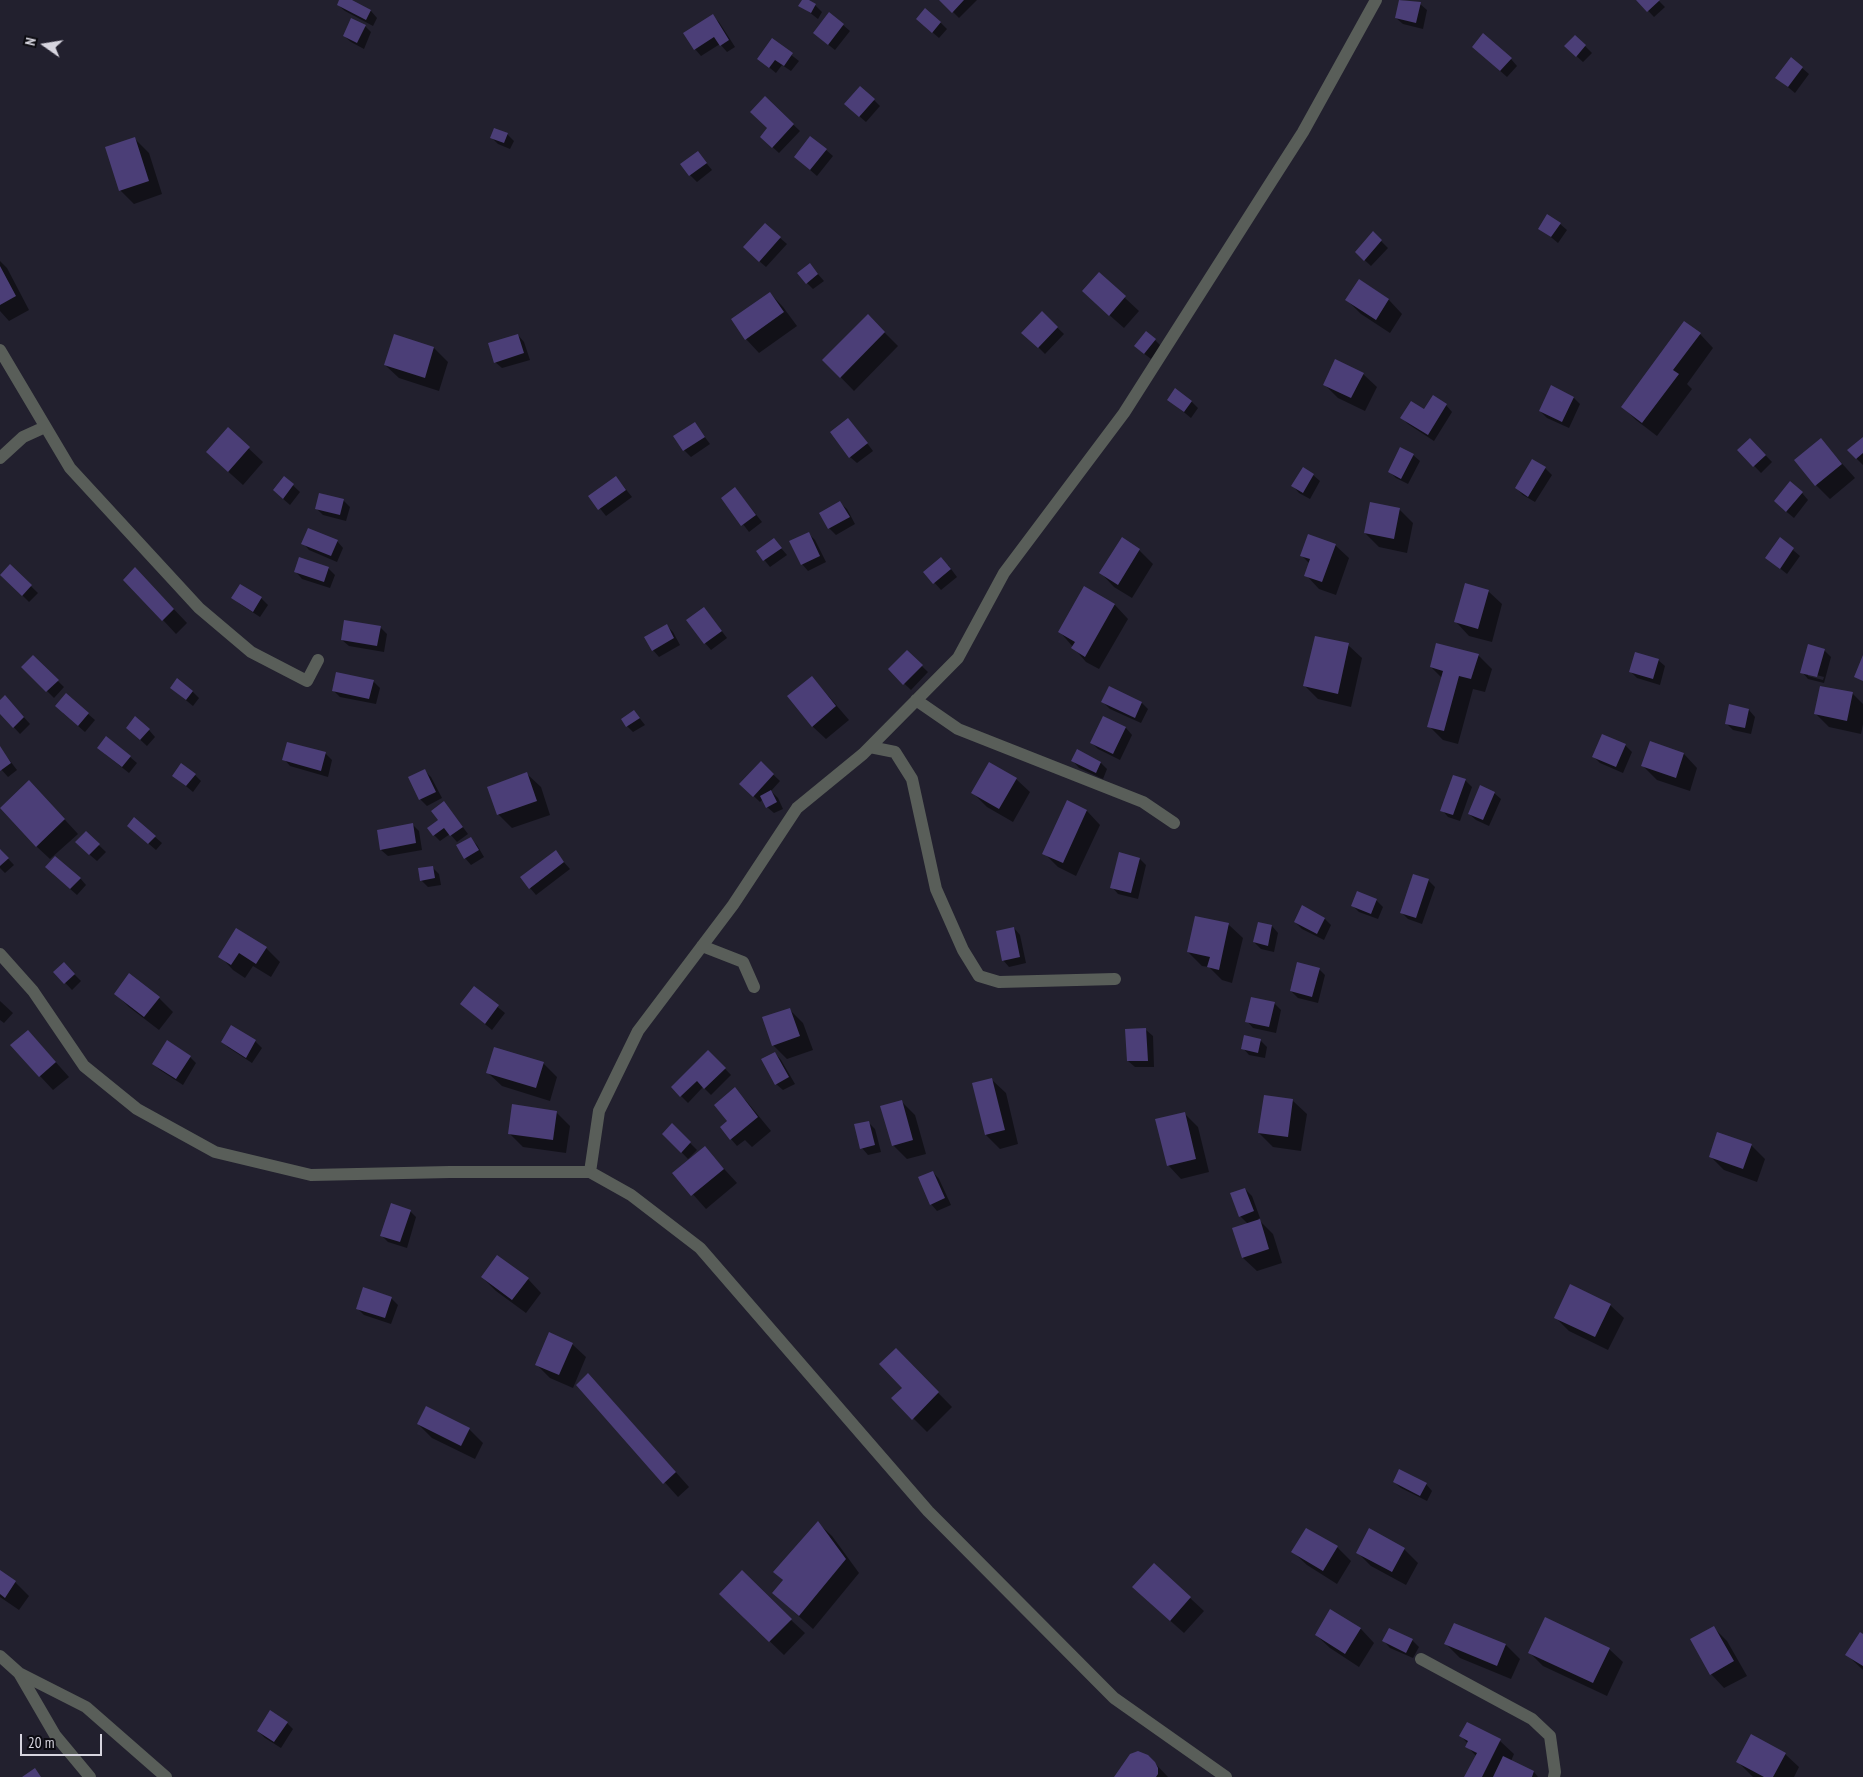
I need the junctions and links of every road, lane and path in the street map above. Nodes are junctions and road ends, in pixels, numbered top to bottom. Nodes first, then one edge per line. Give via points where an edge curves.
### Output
1 (1376, 0) edge
2 (0, 350) edge
3 (45, 427) junction
4 (0, 458) edge
5 (318, 660) dead end
6 (916, 700) junction
7 (870, 747) junction
8 (1174, 823) dead end
9 (702, 946) junction
10 (0, 954) edge
11 (1115, 979) dead end
12 (754, 987) dead end
13 (590, 1172) junction
14 (0, 1656) edge
15 (1421, 1659) dead end
16 (19, 1673) junction
17 (90, 1777) edge
18 (166, 1777) edge
19 (1226, 1777) edge
20 (1554, 1777) edge

1 - 6 street via 1303,132 1124,413 1004,573 958,658
2 - 3 street
3 - 4 street via 23,437
3 - 5 street via 70,468 199,608 251,652 307,681
6 - 7 street
6 - 8 street via 958,729 1143,802
7 - 9 street via 798,808
7 - 11 street via 895,752 912,779 936,889 963,950 979,976 999,982
9 - 12 street via 743,962
9 - 13 street via 638,1031 599,1111
10 - 13 street via 33,991 84,1066 137,1109 215,1152 311,1174
13 - 19 street via 631,1195 700,1248 928,1511 1100,1684 1114,1698
14 - 16 street
15 - 20 street via 1532,1718 1550,1736
16 - 17 street via 55,1735
16 - 18 street via 86,1707

